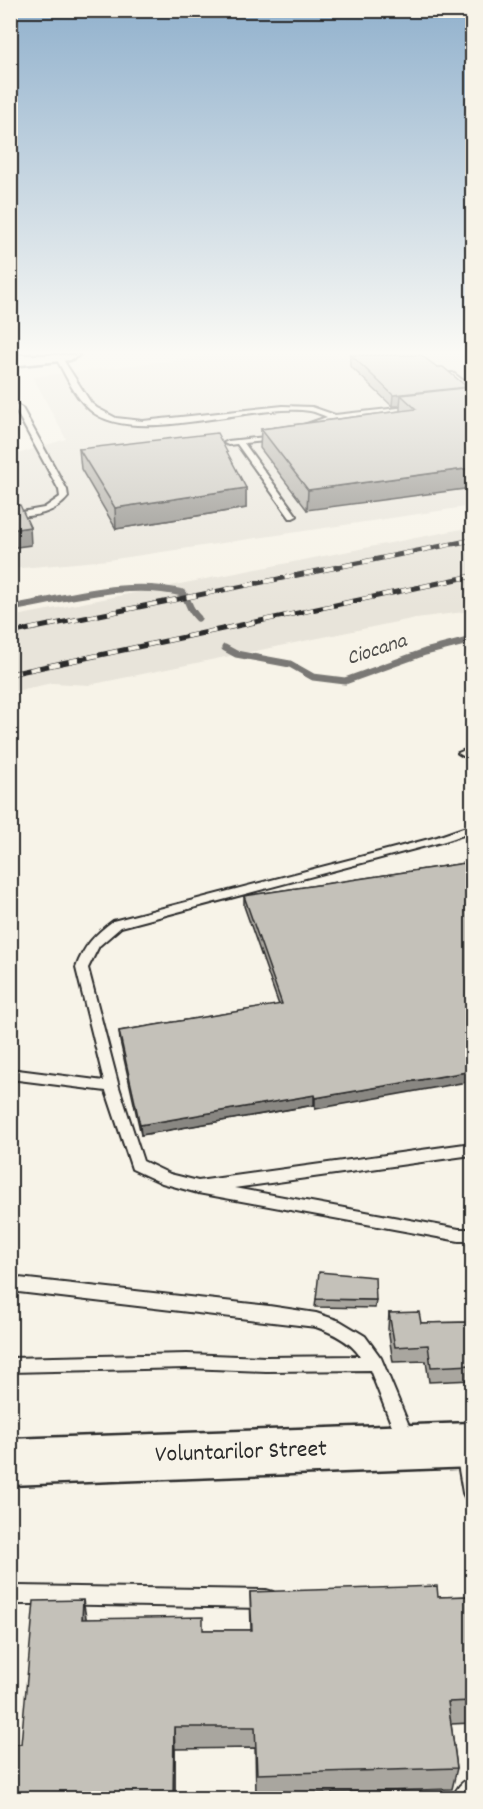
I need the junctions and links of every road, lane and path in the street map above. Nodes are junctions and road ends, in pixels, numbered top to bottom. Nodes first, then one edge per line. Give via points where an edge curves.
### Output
1 (35, 439) edge
2 (261, 439) edge
3 (239, 442) junction
4 (228, 443) dead end
5 (10, 516) edge
6 (293, 516) dead end
7 (472, 828) edge
8 (10, 1074) edge
9 (112, 1087) junction
10 (472, 1149) edge
11 (198, 1187) junction
12 (472, 1235) edge
13 (10, 1284) edge
14 (375, 1363) junction
15 (10, 1365) edge
16 (468, 1445) edge
17 (409, 1447) junction
18 (10, 1462) edge
19 (472, 1493) edge
20 (10, 1598) edge
21 (283, 1600) edge
22 (472, 1787) edge
23 (463, 1798) edge

1 - 5 lane via 64,497 43,511
2 - 3 lane
3 - 4 lane
3 - 6 lane
7 - 9 lane via 117,924 96,938 82,968
8 - 9 lane
9 - 11 lane via 136,1166
10 - 11 lane
11 - 12 lane
13 - 14 lane via 316,1320 359,1341
14 - 15 lane via 187,1361
14 - 17 lane
16 - 17 main road, Voluntarilor Street
16 - 19 lane
17 - 18 main road, Voluntarilor Street
20 - 21 lane via 43,1595
22 - 23 lane

